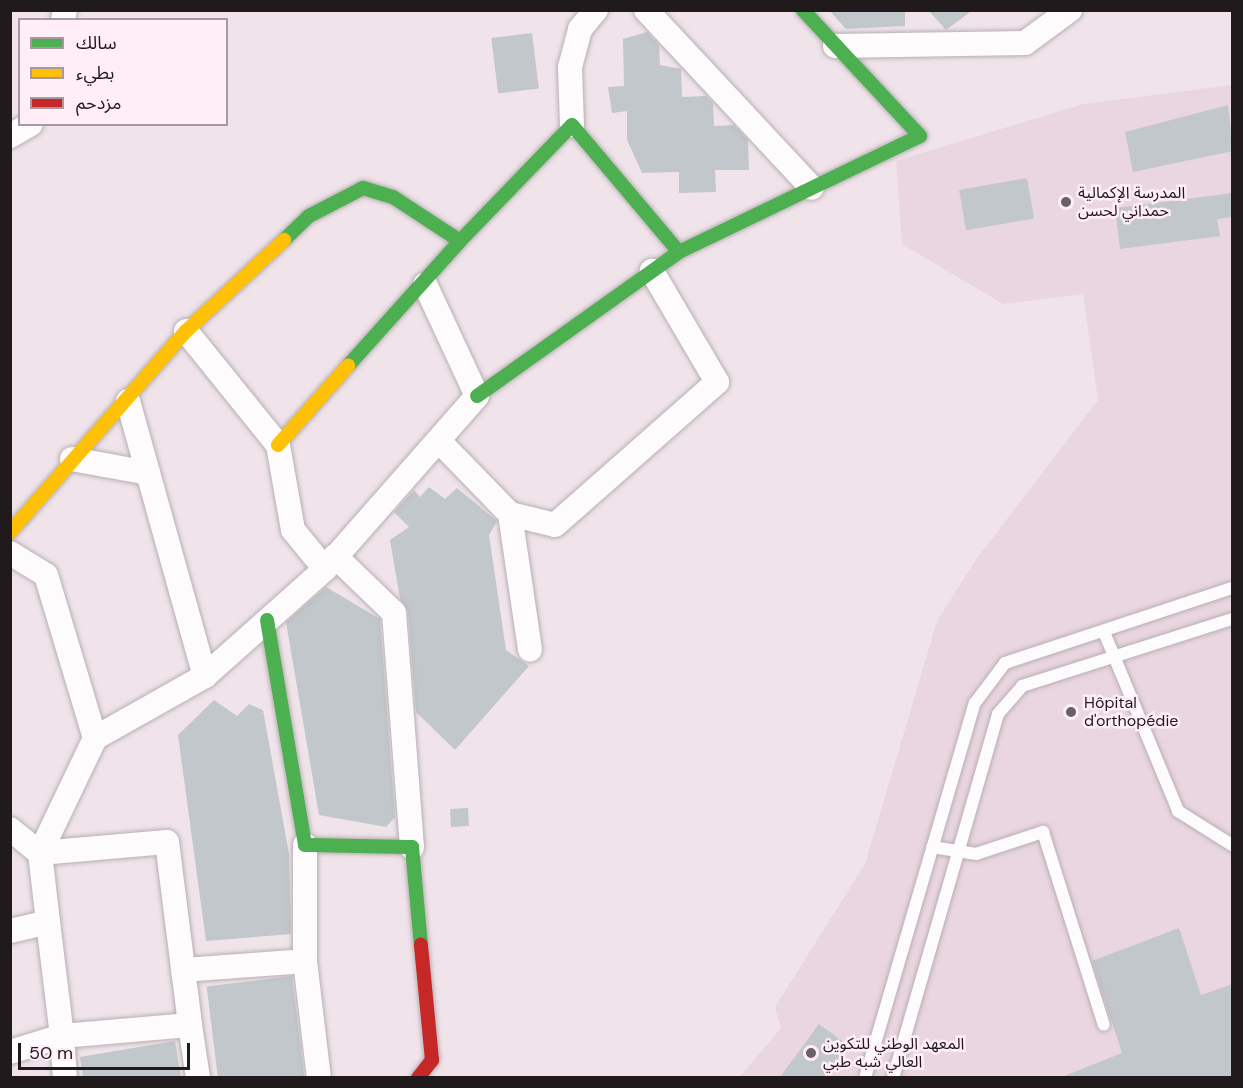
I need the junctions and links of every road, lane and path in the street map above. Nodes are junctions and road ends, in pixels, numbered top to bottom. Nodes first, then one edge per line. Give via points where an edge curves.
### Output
1 (596, 10) edge
2 (646, 10) edge
3 (803, 10) edge
4 (1070, 10) edge
5 (834, 46) junction
6 (572, 125) junction
7 (28, 126) edge
8 (10, 136) edge
9 (812, 188) junction
10 (460, 241) junction
11 (679, 252) junction
12 (652, 271) junction
13 (425, 284) junction
14 (186, 332) junction
15 (477, 396) junction
16 (128, 401) junction
17 (439, 441) junction
18 (278, 445) junction
19 (72, 459) junction
20 (148, 473) junction
21 (510, 514) junction
22 (10, 532) edge
23 (10, 553) edge
24 (330, 562) junction
25 (1233, 588) edge
26 (1233, 619) edge
27 (267, 620) junction
28 (1104, 632) junction
29 (530, 650) dead end
30 (1113, 656) junction
31 (205, 676) junction
32 (95, 738) junction
33 (10, 829) edge
34 (305, 845) junction
35 (1233, 845) edge
36 (412, 847) junction
37 (932, 847) junction
38 (40, 853) junction
39 (956, 853) junction
40 (48, 922) junction
41 (10, 931) edge
42 (305, 961) junction
43 (183, 969) junction
44 (190, 1025) junction
45 (1104, 1025) dead end
46 (62, 1035) junction
47 (10, 1053) edge
48 (65, 1077) edge
49 (198, 1077) edge
50 (319, 1077) edge
51 (418, 1077) edge
52 (865, 1077) edge
53 (893, 1077) edge

1 - 6 street via 580,29 570,67
2 - 9 street
3 - 5 street
4 - 5 street via 1025,43
5 - 9 street via 920,136
6 - 10 street
6 - 11 street
7 - 8 street
9 - 11 street
10 - 13 street
10 - 14 street via 393,197 363,188 309,216
11 - 12 street
12 - 15 street
12 - 21 street via 717,382 555,525
13 - 15 street
13 - 18 street
14 - 16 street
14 - 18 street
15 - 17 street
16 - 19 street
16 - 20 street
17 - 21 street
17 - 24 street
18 - 24 street via 293,530
19 - 20 street
19 - 22 street
20 - 31 street
21 - 29 street
23 - 32 street via 46,575
24 - 27 street
24 - 36 street via 394,613
25 - 28 lane
26 - 30 lane
27 - 31 street
27 - 34 street
28 - 30 lane
28 - 37 lane via 1005,663 975,704
30 - 35 lane via 1178,811
30 - 39 lane via 1022,686 998,714
31 - 32 street
32 - 38 street
33 - 38 street
34 - 36 street
34 - 42 street
36 - 51 street via 432,1060
37 - 39 lane
37 - 52 lane
38 - 40 street
38 - 43 street via 167,842
39 - 45 lane via 976,854 1043,832
39 - 53 lane
40 - 41 street
40 - 46 street
42 - 43 street
42 - 50 street
43 - 44 street
44 - 46 street
44 - 49 street
46 - 47 street
46 - 48 street

